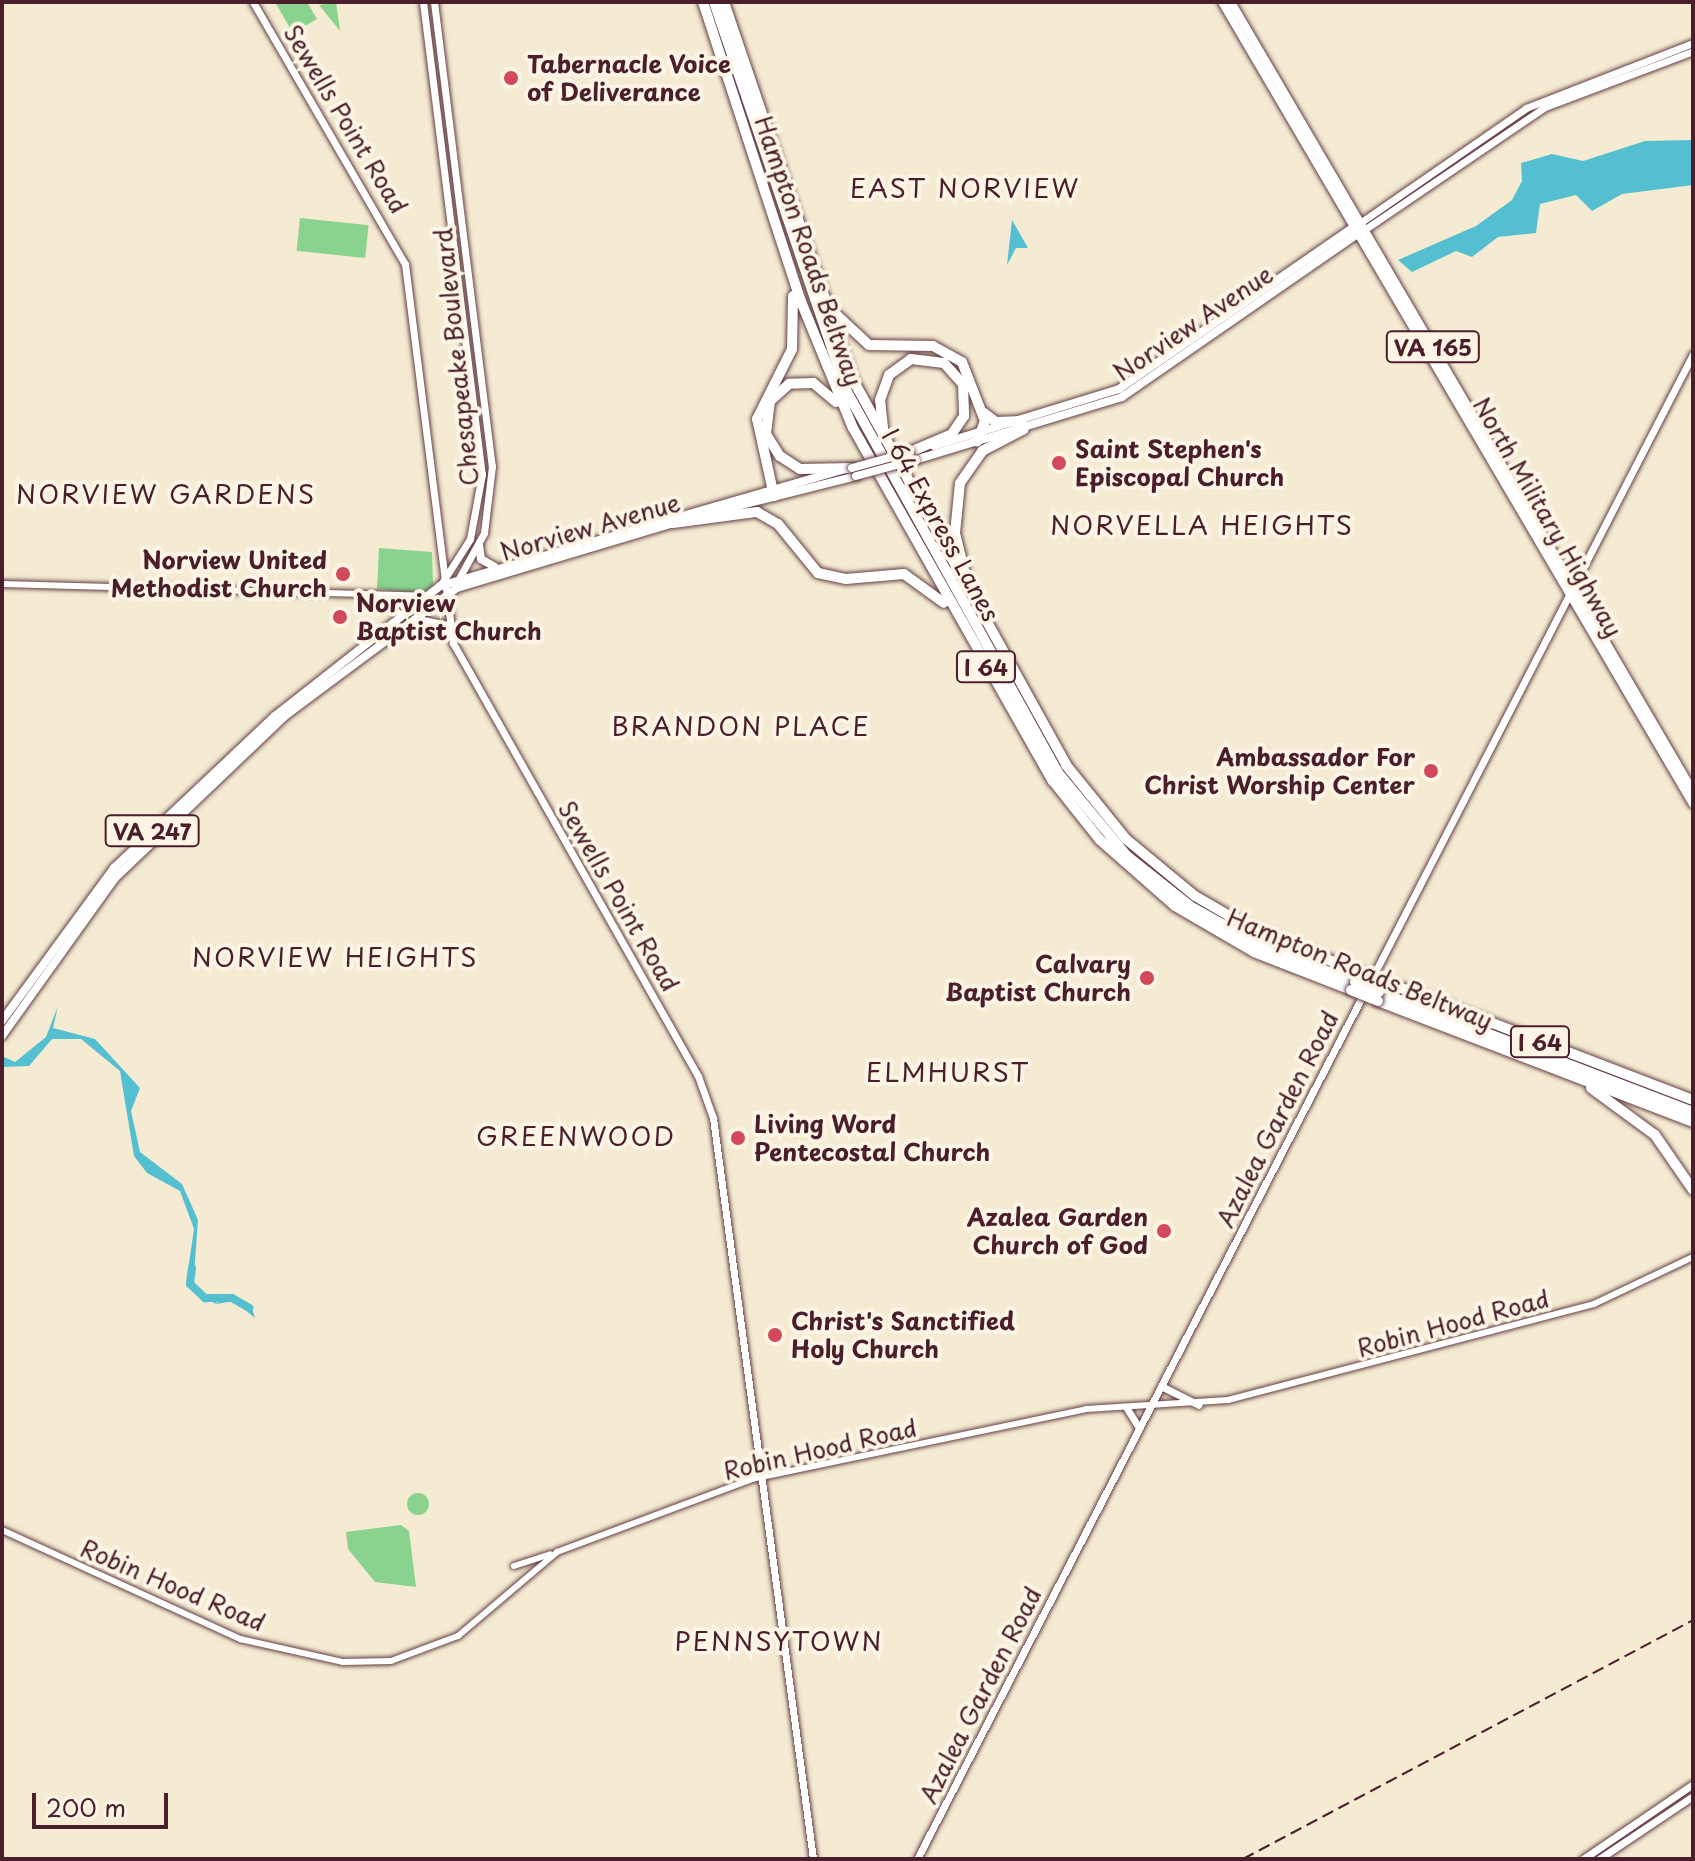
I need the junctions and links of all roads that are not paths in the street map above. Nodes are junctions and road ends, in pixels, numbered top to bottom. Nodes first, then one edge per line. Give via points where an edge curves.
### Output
1 (253, 2) edge
2 (423, 2) edge
3 (434, 2) edge
4 (703, 2) edge
5 (714, 2) edge
6 (724, 2) edge
7 (1222, 2) edge
8 (1231, 2) edge
9 (1693, 43) edge
10 (1693, 51) edge
11 (771, 213) junction
12 (1359, 228) junction
13 (816, 285) junction
14 (1693, 354) edge
15 (983, 411) junction
16 (1023, 425) junction
17 (853, 428) junction
18 (986, 431) junction
19 (977, 442) junction
20 (886, 447) junction
21 (912, 456) junction
22 (492, 466) junction
23 (482, 468) junction
24 (854, 472) junction
25 (773, 493) junction
26 (673, 523) junction
27 (479, 545) junction
28 (437, 560) junction
29 (457, 564) junction
30 (496, 567) junction
31 (460, 578) junction
32 (2, 584) edge
33 (1575, 584) junction
34 (440, 586) junction
35 (1570, 594) junction
36 (379, 595) junction
37 (430, 597) junction
38 (443, 599) junction
39 (977, 610) junction
40 (403, 618) junction
41 (958, 618) junction
42 (418, 620) junction
43 (447, 626) junction
44 (1693, 791) edge
45 (1693, 804) edge
46 (1355, 982) junction
47 (1379, 996) junction
48 (2, 1021) edge
49 (2, 1036) edge
50 (1547, 1065) junction
51 (1693, 1100) edge
52 (1693, 1112) edge
53 (1693, 1122) edge
54 (1693, 1190) edge
55 (1693, 1257) edge
56 (1161, 1386) junction
57 (1199, 1405) junction
58 (1151, 1406) junction
59 (1126, 1407) junction
60 (1139, 1429) junction
61 (762, 1477) junction
62 (2, 1530) edge
63 (557, 1552) junction
64 (514, 1566) dead end
65 (1693, 1784) edge
66 (1693, 1796) edge
67 (813, 1859) edge
68 (917, 1859) edge
69 (1583, 1859) edge
70 (1599, 1859) edge

1 - 28 main road, Sewells Point Road via 405,264
2 - 23 main road, Chesapeake Boulevard
3 - 22 main road, Chesapeake Boulevard
4 - 11 highway, Hampton Roads Beltway / I 64
5 - 46 highway, I 64 Express Lanes via 851,401 1059,774 1127,856 1190,906 1256,943
6 - 13 highway, Hampton Roads Beltway / I 64
7 - 12 main road, North Military Highway / VA 165
8 - 12 main road, North Military Highway / VA 165
9 - 12 main road, Norview Avenue via 1537,103
10 - 12 main road, Norview Avenue via 1537,111
11 - 17 highway, Hampton Roads Beltway / I 64
11 - 25 highway via 796,322 790,355 757,419
12 - 16 main road, Norview Avenue / VA 247 via 1131,392
12 - 33 main road, North Military Highway / VA 165
12 - 35 main road, North Military Highway / VA 165
13 - 15 highway via 860,340 886,349 933,346 956,357 972,375
13 - 20 highway, Hampton Roads Beltway / I 64
14 - 33 main road, Azalea Garden Road
15 - 16 highway via 996,422
15 - 18 highway
16 - 18 main road, Norview Avenue / VA 247
16 - 19 main road, Norview Avenue / VA 247
16 - 39 highway via 977,455 960,483 956,544
17 - 24 highway via 832,396 809,382 780,390 765,415 770,444 789,464 813,472
17 - 41 highway, Hampton Roads Beltway / I 64
18 - 19 highway
18 - 21 main road, Norview Avenue / VA 247
19 - 21 main road, Norview Avenue / VA 247
20 - 21 highway via 879,408 885,381 905,362 931,359 960,378 966,410 952,434
20 - 39 highway, Hampton Roads Beltway / I 64
21 - 24 main road, Norview Avenue / VA 247, bridge
22 - 23 main road
22 - 27 main road, Chesapeake Boulevard
23 - 29 main road, Chesapeake Boulevard via 478,514
24 - 25 main road, Norview Avenue / VA 247
25 - 26 main road, Norview Avenue / VA 247
25 - 30 main road, Norview Avenue / VA 247
26 - 38 main road, Norview Avenue / VA 247 via 464,585
26 - 41 highway via 757,512 778,524 818,573 913,576
27 - 30 main road via 481,559
27 - 31 main road, Chesapeake Boulevard
28 - 29 main road
28 - 34 main road, Sewells Point Road
29 - 34 main road, Chesapeake Boulevard
30 - 31 main road, Norview Avenue / VA 247
31 - 34 main road, Norview Avenue / VA 247
31 - 38 main road, Chesapeake Boulevard
32 - 36 street
33 - 35 main road, Azalea Garden Road
33 - 44 main road, North Military Highway / VA 165
34 - 37 main road, Chesapeake Boulevard / VA 247
34 - 38 main road, Sewells Point Road
35 - 45 main road, North Military Highway / VA 165
35 - 56 main road, Azalea Garden Road
36 - 37 street
36 - 40 street
37 - 40 main road, Chesapeake Boulevard / VA 247
38 - 42 main road, Chesapeake Boulevard / VA 247
38 - 43 main road, Sewells Point Road
39 - 46 highway, Hampton Roads Beltway / I 64 via 1066,765 1141,853 1234,920
40 - 48 main road, Chesapeake Boulevard / VA 247 via 275,716 114,868
41 - 46 highway, Hampton Roads Beltway / I 64 via 1053,781 1129,870 1210,929
42 - 43 main road
42 - 49 main road, Chesapeake Boulevard / VA 247 via 273,727 124,869
43 - 61 main road, Sewells Point Road via 705,1092
46 - 47 highway, Hampton Roads Beltway / I 64, bridge
46 - 51 highway, Hampton Roads Beltway / I 64, bridge via 1388,983
47 - 50 highway, Hampton Roads Beltway / I 64
47 - 52 highway
50 - 53 highway, Hampton Roads Beltway / I 64
50 - 54 highway via 1642,1122
55 - 57 street, Robin Hood Road via 1594,1304
56 - 57 main road
56 - 58 main road, Azalea Garden Road
57 - 58 street, Robin Hood Road
58 - 59 street, Robin Hood Road
58 - 60 main road, Azalea Garden Road
59 - 60 main road
59 - 61 street, Robin Hood Road via 1063,1413
60 - 68 main road, Azalea Garden Road
61 - 63 street, Robin Hood Road
61 - 67 main road, Sewells Point Road
62 - 63 street, Robin Hood Road via 240,1639 361,1663 413,1657 449,1642
63 - 64 street
65 - 69 main road
66 - 70 main road

